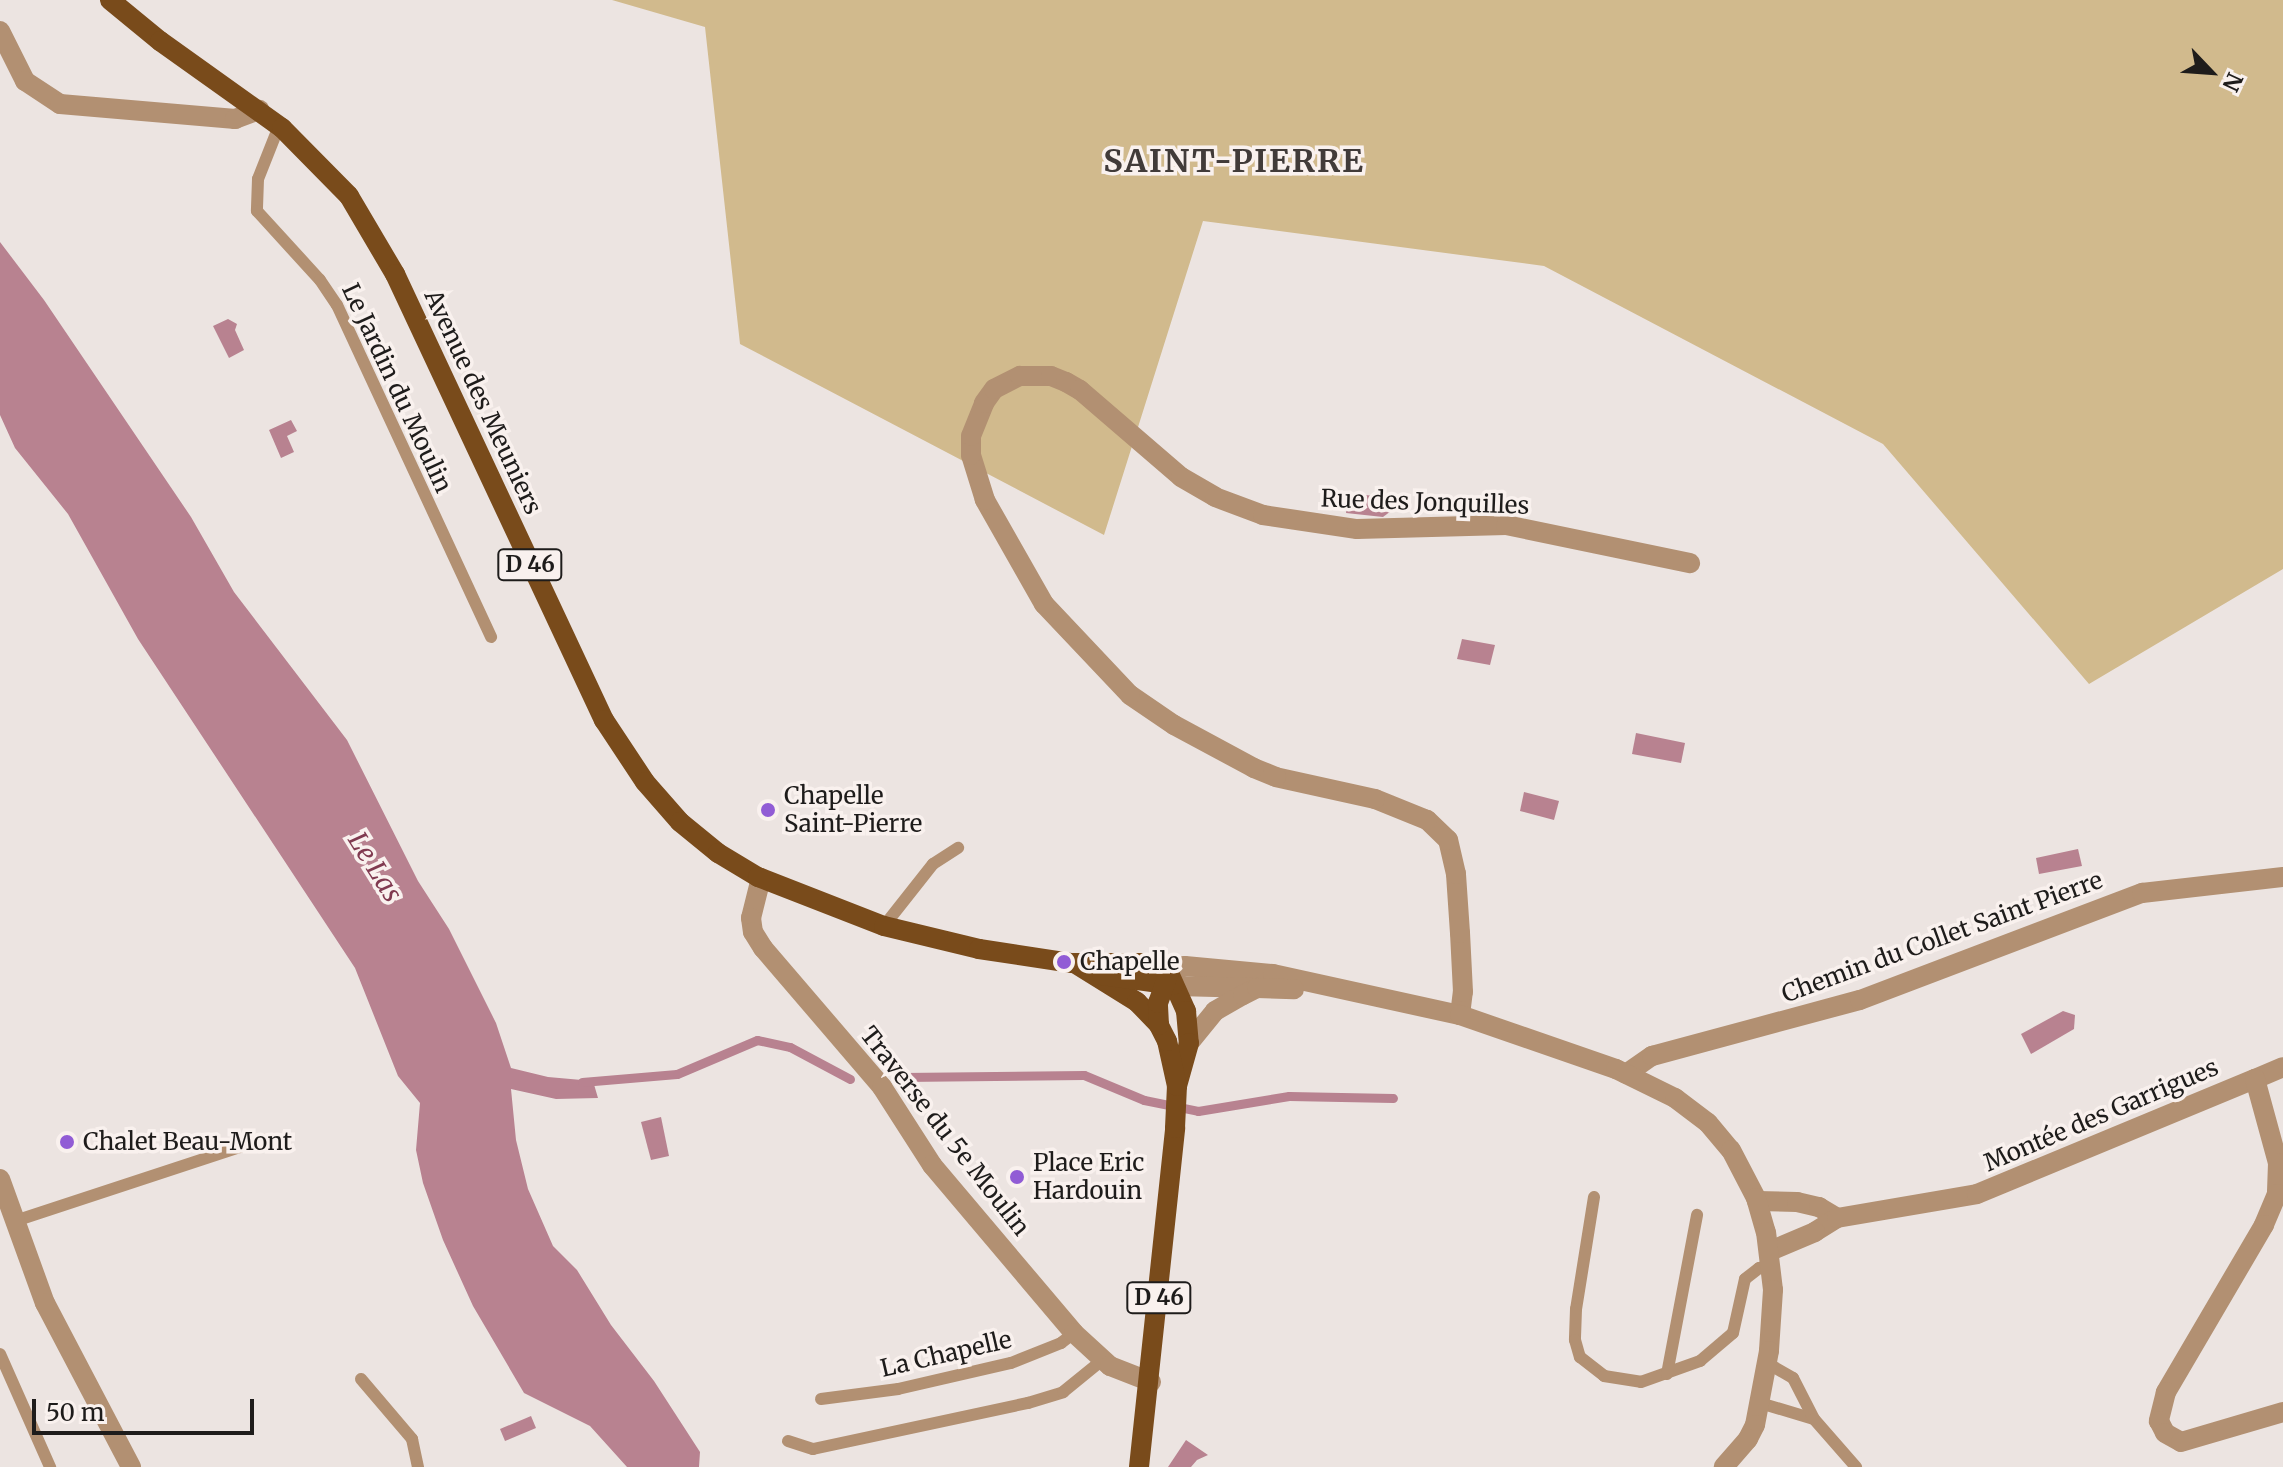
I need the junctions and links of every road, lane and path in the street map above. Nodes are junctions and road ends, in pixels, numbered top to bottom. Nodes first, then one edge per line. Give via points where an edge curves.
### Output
1 (110, 0) edge
2 (0, 31) edge
3 (259, 110) junction
4 (279, 126) junction
5 (1690, 563) dead end
6 (491, 637) dead end
7 (958, 848) dead end
8 (2283, 877) edge
9 (761, 878) junction
10 (884, 926) junction
11 (1072, 963) junction
12 (1094, 974) junction
13 (1170, 981) junction
14 (1257, 988) junction
15 (1346, 990) junction
16 (1460, 1015) junction
17 (1159, 1025) junction
18 (1189, 1043) junction
19 (2283, 1067) edge
20 (1626, 1074) junction
21 (2255, 1079) junction
22 (1177, 1086) junction
23 (264, 1139) dead end
24 (0, 1179) edge
25 (1594, 1197) dead end
26 (1757, 1201) junction
27 (1697, 1215) dead end
28 (1837, 1218) junction
29 (15, 1221) junction
30 (1770, 1258) junction
31 (1074, 1333) junction
32 (0, 1354) edge
33 (1101, 1361) junction
34 (1767, 1363) junction
35 (1667, 1374) junction
36 (361, 1379) dead end
37 (1151, 1382) junction
38 (821, 1399) dead end
39 (1760, 1403) junction
40 (2283, 1412) edge
41 (1814, 1419) junction
42 (788, 1441) dead end
43 (50, 1467) edge
44 (131, 1467) edge
45 (418, 1467) edge
46 (1139, 1467) edge
47 (1724, 1467) edge
48 (1856, 1467) edge

1 - 3 main road, Avenue des Meuniers / D 46
2 - 3 street via 25,81 60,104 235,119
3 - 4 main road, Avenue des Meuniers / D 46
4 - 6 lane, Le Jardin du Moulin via 258,179 257,211 337,305
4 - 9 main road, Avenue des Meuniers / D 46 via 342,187 385,255 566,644 627,756 696,837
5 - 16 street, Rue des Jonquilles via 1506,525 1357,529 1263,515 1181,477 1066,382 1051,376 1020,376 994,389 984,403 971,436 971,455 985,500 1044,604 1130,695 1254,768 1375,799 1427,820 1448,840 1456,874
7 - 10 lane via 933,864
8 - 20 street, Chemin du Collet Saint Pierre via 2142,893 1860,1000 1652,1056
9 - 10 main road, Avenue des Meuniers / D 46
9 - 31 street, Traverse du 5e Moulin via 751,918 757,939 882,1087 943,1179
10 - 11 main road, Avenue des Meuniers / D 46 via 979,949
11 - 12 main road, Avenue des Meuniers / D 46
11 - 13 main road, Avenue des Meuniers / D 46 via 1145,963
12 - 13 main road
12 - 17 main road, Avenue des Meuniers / D 46 via 1137,1002
13 - 14 street
13 - 15 street via 1185,966 1273,974
13 - 17 main road via 1158,1003
13 - 18 main road, D 46 via 1186,1011
14 - 15 street
14 - 18 street via 1215,1011
15 - 16 street
16 - 20 street
17 - 22 main road, D 46
18 - 22 main road, D 46
19 - 21 street
20 - 26 street via 1675,1098 1721,1136
21 - 28 street, Montée des Garrigues via 1977,1194
21 - 40 street, Montée des Garrigues via 2278,1163 2277,1194 2166,1392 2159,1421 2165,1433 2181,1442
22 - 37 main road, D 46
23 - 29 lane
24 - 29 street
25 - 35 lane via 1576,1309 1580,1357 1604,1376 1621,1381
26 - 28 street via 1797,1202
26 - 30 street
27 - 35 lane
28 - 30 street, Montée des Garrigues
29 - 44 street via 45,1303
30 - 34 street via 1773,1313
30 - 35 lane via 1745,1279 1738,1318 1727,1341 1700,1361
31 - 33 street, Traverse du 5e Moulin
31 - 38 lane, La Chapelle via 1011,1363 912,1387
32 - 43 lane
33 - 37 street, Traverse du 5e Moulin
33 - 42 lane via 1075,1385 1028,1403 813,1449
34 - 39 street
34 - 41 lane via 1793,1378
36 - 45 lane via 412,1439
37 - 46 main road, D 46
39 - 41 lane
39 - 47 street via 1748,1439
41 - 48 lane

